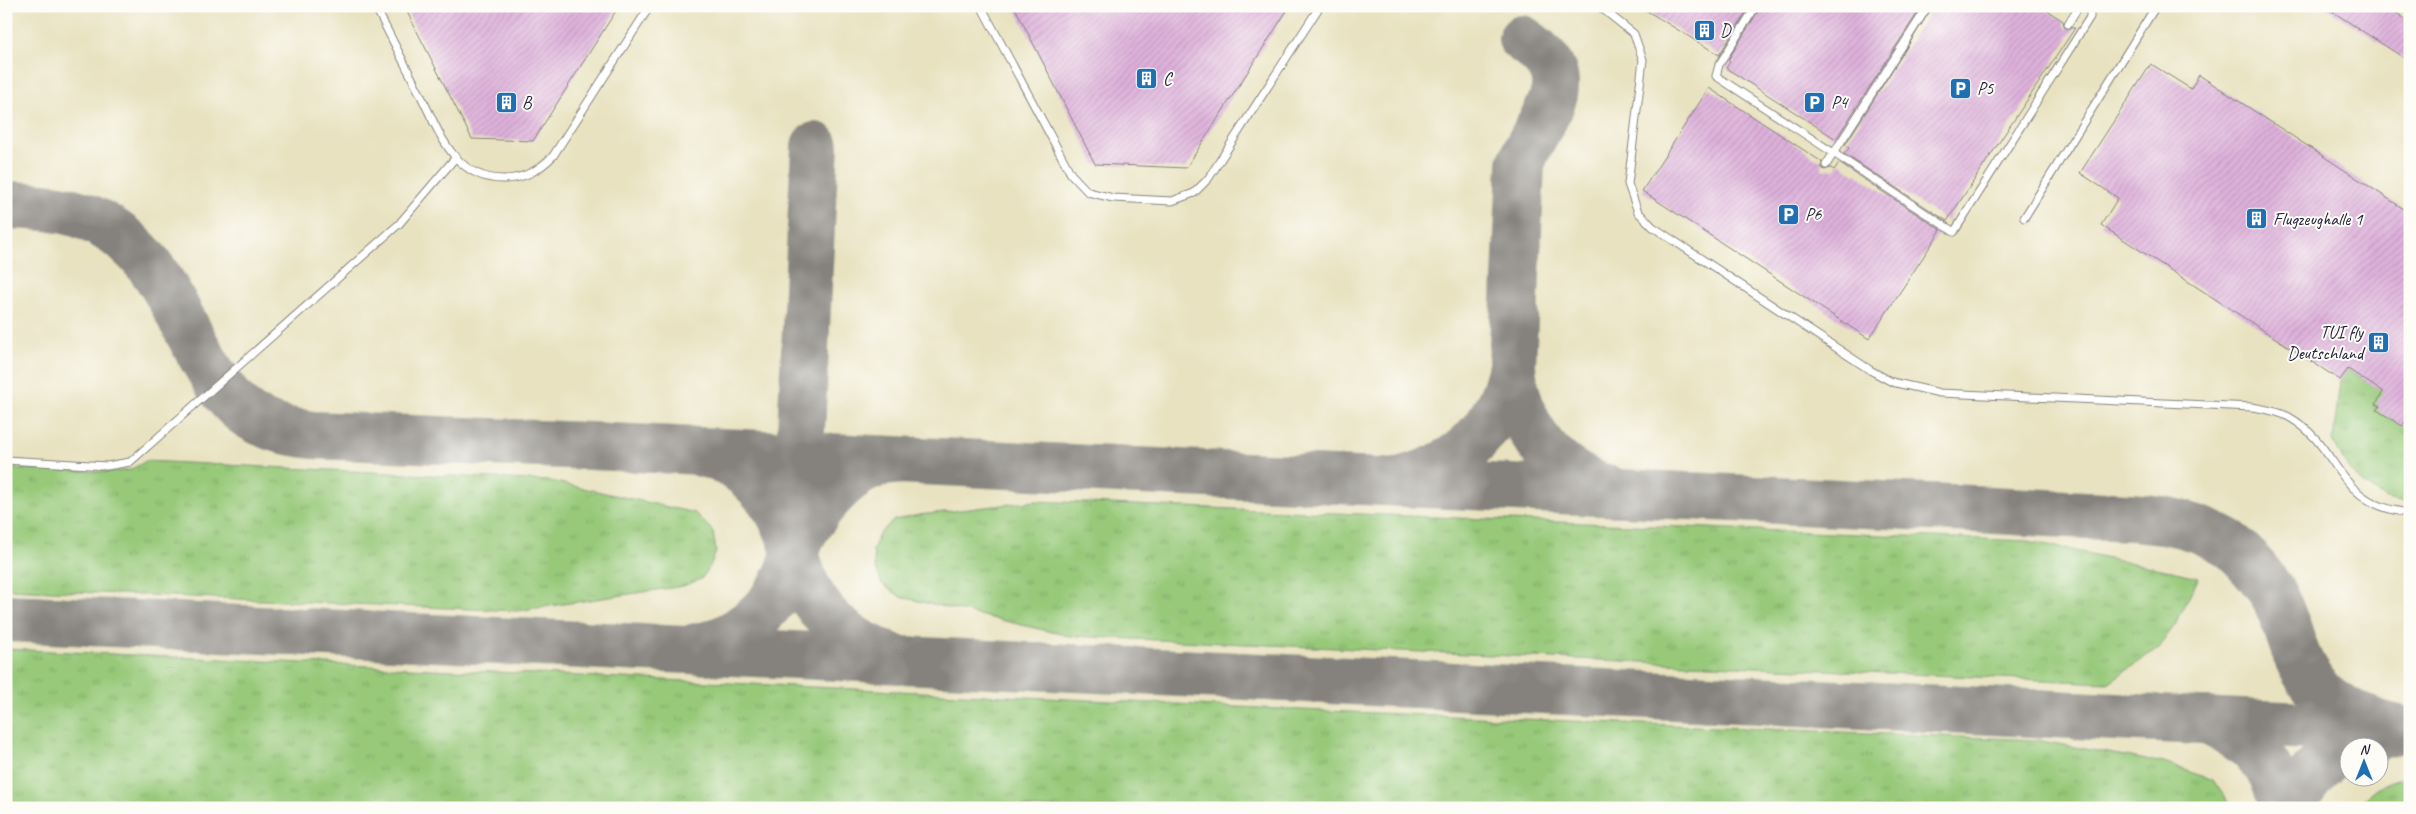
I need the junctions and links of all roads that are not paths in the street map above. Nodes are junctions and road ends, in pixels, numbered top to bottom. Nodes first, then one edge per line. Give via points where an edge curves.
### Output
1 (375, 6) edge
2 (650, 6) edge
3 (981, 6) edge
4 (1320, 6) edge
5 (1600, 6) edge
6 (1756, 6) edge
7 (1928, 6) edge
8 (2079, 6) edge
9 (2090, 6) edge
10 (2156, 6) edge
11 (2068, 24) dead end
12 (1834, 153) junction
13 (456, 157) junction
14 (1826, 164) dead end
15 (2024, 218) dead end
16 (6, 460) edge
17 (2410, 513) edge

1 - 13 lane via 444,141
2 - 13 lane via 554,156 540,169 510,179 492,179 475,175
3 - 4 lane via 1071,174 1088,192 1113,198 1172,201 1194,193 1208,179
5 - 17 lane via 1634,34 1644,60 1628,184 1638,212 1653,227 1870,370 1892,382 1940,393 2271,410 2286,415 2308,431 2355,492 2384,509
6 - 12 lane via 1719,65 1716,76
7 - 12 lane
8 - 11 lane
9 - 12 lane via 2090,17 1954,232
10 - 15 lane
12 - 14 lane
13 - 16 lane via 399,224 130,462 107,466

